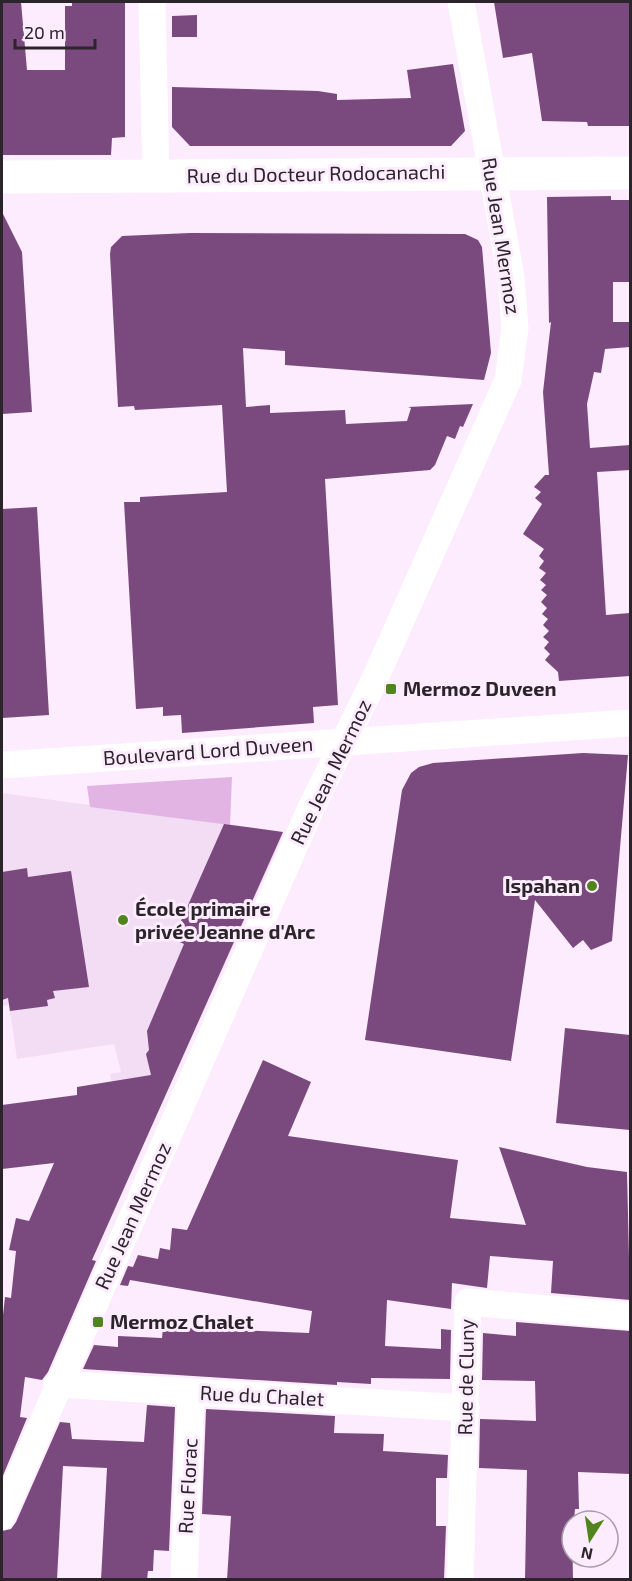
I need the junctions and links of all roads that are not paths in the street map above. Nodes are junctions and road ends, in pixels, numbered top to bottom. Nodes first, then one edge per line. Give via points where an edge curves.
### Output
1 (152, 2) edge
2 (461, 2) edge
3 (491, 172) junction
4 (630, 172) edge
5 (156, 176) junction
6 (2, 177) edge
7 (630, 723) edge
8 (344, 743) junction
9 (2, 765) edge
10 (630, 1316) edge
11 (57, 1384) junction
12 (191, 1392) junction
13 (466, 1408) junction
14 (2, 1516) edge
15 (184, 1580) edge
16 (460, 1580) edge

1 - 5 street
2 - 3 street, Rue Jean Mermoz
3 - 4 street, Rue du Docteur Rodocanachi
3 - 5 street, Rue du Docteur Rodocanachi
3 - 8 street, Rue Jean Mermoz via 516,328 508,380
5 - 6 street, Rue du Docteur Rodocanachi
7 - 8 street, Boulevard Lord Duveen
8 - 9 street, Boulevard Lord Duveen
8 - 11 street, Rue Jean Mermoz via 311,808
10 - 13 street, Rue de Cluny via 468,1302
11 - 12 street, Rue du Chalet
11 - 14 street, Rue Jean Mermoz
12 - 13 street, Rue du Chalet
12 - 15 street, Rue Florac
13 - 16 street, Rue de Cluny

